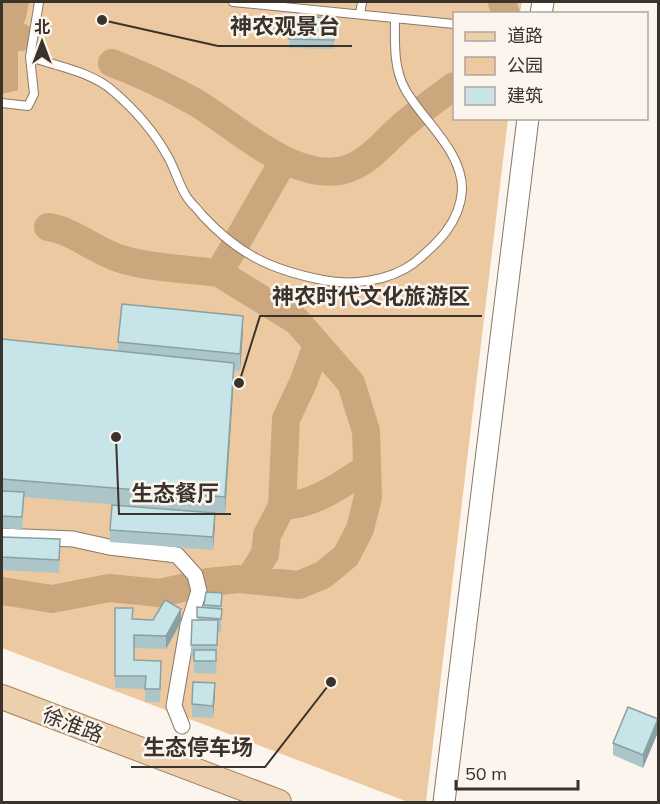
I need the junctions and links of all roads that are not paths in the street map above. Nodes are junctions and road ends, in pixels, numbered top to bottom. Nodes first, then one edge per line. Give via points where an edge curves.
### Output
1 (39, 2) edge
2 (233, 2) edge
3 (362, 2) edge
4 (360, 14) junction
5 (395, 18) junction
6 (453, 24) edge
7 (30, 57) junction
8 (2, 103) edge
9 (528, 120) edge
10 (2, 536) edge
11 (2, 697) edge
12 (2, 713) edge
13 (182, 726) dead end
14 (242, 802) edge
15 (279, 802) edge
16 (444, 802) edge

1 - 7 lane
2 - 4 lane
3 - 4 lane
4 - 5 lane
5 - 6 lane
5 - 7 lane via 395,56 405,89 455,161 462,189 455,220 436,245 410,266 382,279 335,283 287,273 244,253 216,230 186,196 168,156 112,89
7 - 8 lane via 34,94 28,106
9 - 16 street
10 - 13 street via 73,538 109,547 177,555 195,575 199,591 188,625 174,706
11 - 15 main road, 徐淮路
12 - 14 main road, 徐淮路

